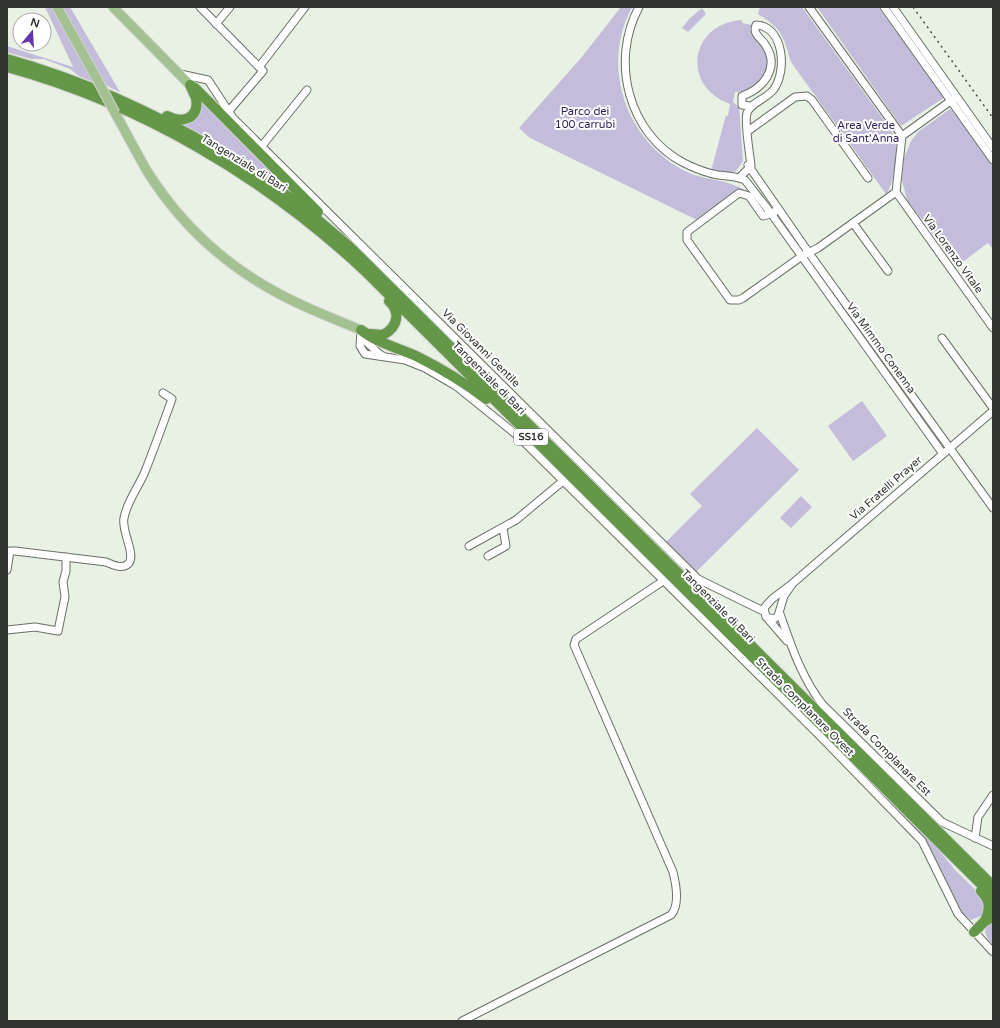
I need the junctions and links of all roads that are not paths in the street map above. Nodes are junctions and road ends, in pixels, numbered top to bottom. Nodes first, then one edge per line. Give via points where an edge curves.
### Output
1 (57, 7) edge
2 (113, 7) edge
3 (200, 7) edge
4 (230, 7) edge
5 (305, 7) edge
6 (639, 7) edge
7 (809, 7) edge
8 (884, 7) edge
9 (893, 7) edge
10 (216, 24) junction
11 (7, 59) edge
12 (7, 67) edge
13 (259, 67) junction
14 (180, 74) junction
15 (203, 78) junction
16 (190, 85) junction
17 (307, 90) dead end
18 (954, 99) junction
19 (120, 100) junction
20 (742, 105) junction
21 (752, 106) junction
22 (228, 112) junction
23 (748, 131) junction
24 (902, 136) junction
25 (261, 147) junction
26 (993, 148) edge
27 (993, 160) edge
28 (750, 168) junction
29 (739, 178) junction
30 (868, 178) dead end
31 (896, 192) junction
32 (777, 208) junction
33 (770, 212) junction
34 (786, 219) junction
35 (853, 222) junction
36 (780, 226) junction
37 (350, 246) junction
38 (809, 253) junction
39 (802, 256) junction
40 (364, 270) junction
41 (888, 271) dead end
42 (993, 328) edge
43 (361, 334) junction
44 (942, 338) dead end
45 (876, 346) junction
46 (870, 351) junction
47 (882, 354) junction
48 (876, 359) junction
49 (163, 393) dead end
50 (993, 409) edge
51 (514, 419) junction
52 (949, 448) junction
53 (943, 454) junction
54 (563, 481) junction
55 (993, 508) edge
56 (503, 528) junction
57 (469, 546) dead end
58 (488, 556) dead end
59 (66, 557) junction
60 (7, 570) edge
61 (664, 581) junction
62 (793, 583) junction
63 (768, 603) junction
64 (763, 611) junction
65 (780, 611) junction
66 (768, 618) junction
67 (7, 630) edge
68 (792, 647) junction
69 (993, 795) edge
70 (993, 802) edge
71 (984, 809) junction
72 (975, 838) junction
73 (946, 844) junction
74 (993, 846) edge
75 (993, 878) edge
76 (993, 886) edge
77 (993, 896) edge
78 (989, 919) edge
79 (974, 932) junction
80 (993, 952) edge
81 (462, 1021) edge

1 - 43 main road, bridge via 158,187 182,218 235,266 276,292
2 - 14 main road
3 - 10 street
4 - 10 street
5 - 13 street
6 - 29 street, Via Mimmo Conenna via 628,36 625,63 628,92 640,120 657,142 682,162 710,173
7 - 24 street
8 - 18 street
9 - 18 street
10 - 13 street
11 - 19 highway, Tangenziale di Bari / SS16 via 56,74
12 - 40 highway, Tangenziale di Bari / SS16 via 117,106 222,160 324,233
13 - 22 street via 263,71
14 - 15 street
14 - 16 main road
15 - 16 street
15 - 22 street, Via Giovanni Gentile via 212,85
16 - 19 highway via 196,98 196,105 193,113 185,120 174,120 148,108
16 - 37 highway
17 - 25 street
18 - 24 street
18 - 26 street
18 - 27 street
19 - 37 highway, Tangenziale di Bari / SS16 via 189,134 258,175 295,201
20 - 21 street
20 - 21 street via 742,96 763,84 770,70 770,54 767,46 756,35 756,25 770,32 778,42 782,66 774,89
20 - 28 street, Via Mimmo Conenna via 747,163
21 - 23 street via 746,115
22 - 25 street, Via Giovanni Gentile
23 - 28 street
23 - 30 street via 795,97 807,96
24 - 31 street
25 - 64 street, Via Giovanni Gentile via 698,579
28 - 29 street
28 - 32 street, Via Mimmo Conenna
29 - 33 street, Via Mimmo Conenna via 746,180
31 - 35 street
31 - 42 street, Via Lorenzo Vitale
32 - 33 street
32 - 34 street, Via Mimmo Conenna
33 - 36 street, Via Mimmo Conenna
33 - 39 street via 763,216 749,196 739,193 690,228 687,240 727,297 734,301 743,298
34 - 36 street via 781,221
34 - 38 street, Via Mimmo Conenna
35 - 38 street
35 - 41 street
36 - 39 street, Via Mimmo Conenna
37 - 73 highway, Tangenziale di Bari / SS16
38 - 39 street
38 - 45 street, Via Mimmo Conenna
39 - 46 street, Via Mimmo Conenna
40 - 43 highway via 368,280 395,308 397,319 392,329 383,335
40 - 51 highway, Tangenziale di Bari / SS16
43 - 51 highway, SS16 via 419,357 476,392 505,417
43 - 54 street, Strada Complanare Ovest via 360,346 365,354 405,360 456,386 518,436
44 - 50 street
45 - 46 street
45 - 47 street, Via Mimmo Conenna
46 - 48 street, Via Mimmo Conenna
47 - 48 street
47 - 52 street, Via Mimmo Conenna
48 - 53 street, Via Mimmo Conenna
49 - 59 street via 172,399 144,473 127,504 124,516 123,529 131,556 129,563 117,566 106,562
50 - 52 street, Via Fratelli Prayer
51 - 73 highway, Tangenziale di Bari / SS16
52 - 53 street, Via Fratelli Prayer
52 - 55 street, Via Mimmo Conenna
53 - 62 street, Via Fratelli Prayer
54 - 56 street
54 - 61 street, Strada Complanare Ovest
56 - 57 street
56 - 58 street via 506,546
59 - 60 street via 10,551
59 - 67 street via 63,582 65,597 58,631 35,627
61 - 79 street, Strada Complanare Ovest via 922,841 958,914
61 - 81 street via 576,639 574,645 673,872 676,897 674,911
62 - 63 street, Via Fratelli Prayer
62 - 65 street via 784,596
63 - 64 street
63 - 65 street via 777,604
64 - 66 street
65 - 66 street via 776,618
65 - 68 street, Strada Complanare Est
66 - 68 street, Strada Complanare Est
68 - 72 street, Strada Complanare Est via 812,690 824,705 942,822
69 - 71 street
70 - 71 street
71 - 72 street via 978,817
72 - 74 street, Strada Complanare Est
73 - 75 highway via 962,848
73 - 76 highway, Tangenziale di Bari / SS16
73 - 77 highway, Tangenziale di Bari / SS16
73 - 78 highway via 951,862 988,900
78 - 79 highway
79 - 80 street, Strada Complanare Ovest

